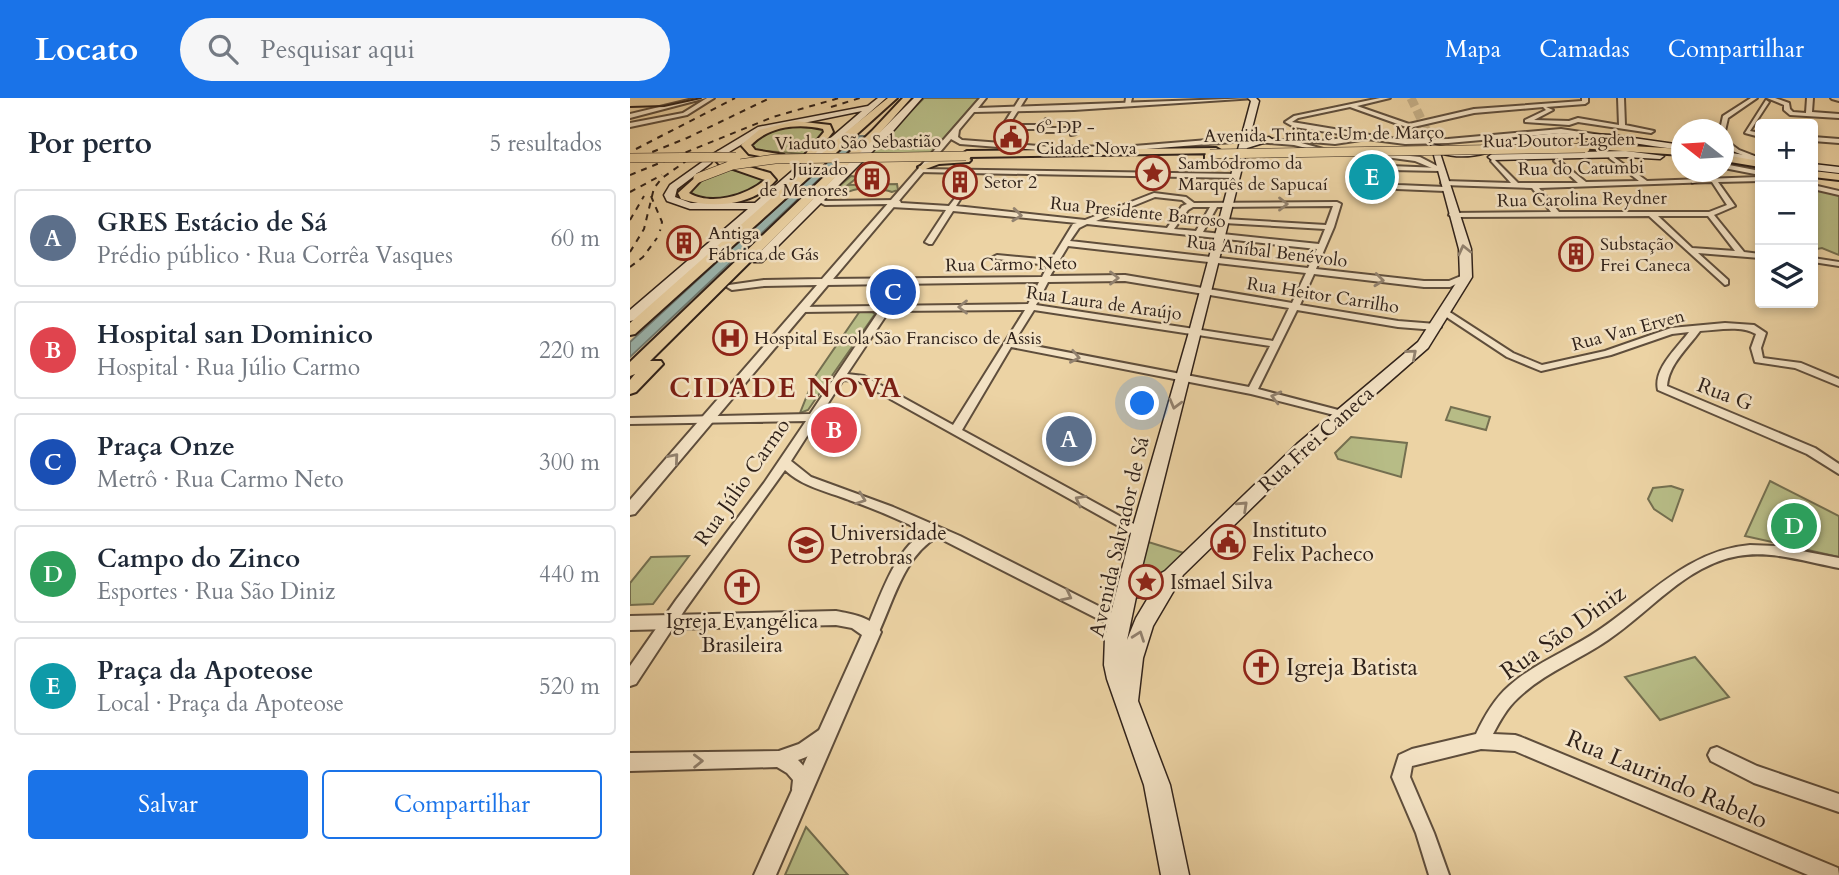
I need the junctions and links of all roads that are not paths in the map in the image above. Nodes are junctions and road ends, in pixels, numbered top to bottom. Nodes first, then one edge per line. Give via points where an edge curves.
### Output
1 (703, 98) edge
2 (711, 98) edge
3 (882, 98) edge
4 (893, 98) edge
5 (907, 98) edge
6 (916, 98) edge
7 (983, 98) edge
8 (1023, 98) edge
9 (1252, 98) edge
10 (1387, 98) edge
11 (1585, 98) edge
12 (1621, 98) edge
13 (1754, 98) edge
14 (1810, 98) edge
15 (1768, 100) edge
16 (1128, 102) edge
17 (1352, 106) junction
18 (1530, 106) junction
19 (871, 107) junction
20 (630, 108) edge
21 (661, 108) junction
22 (972, 110) junction
23 (1017, 110) junction
24 (895, 113) junction
25 (1790, 113) joint
26 (630, 116) edge
27 (1822, 116) junction
28 (1839, 116) edge
29 (1724, 119) edge
30 (1756, 119) edge
31 (1755, 120) edge
32 (1569, 122) junction
33 (630, 125) edge
34 (1622, 126) junction
35 (1005, 127) junction
36 (1042, 127) joint
37 (956, 131) junction
38 (1651, 131) dead end
39 (1074, 132) dead end
40 (1576, 132) junction
41 (875, 133) junction
42 (1734, 133) edge
43 (849, 134) junction
44 (1755, 134) edge
45 (1755, 135) edge
46 (1365, 136) junction
47 (1002, 138) dead end
48 (1529, 138) junction
49 (1386, 139) junction
50 (1818, 139) edge
51 (1269, 140) joint
52 (1282, 141) junction
53 (1839, 141) edge
54 (1195, 142) junction
55 (1244, 143) junction
56 (746, 145) joint
57 (986, 145) junction
58 (1052, 149) junction
59 (1734, 149) edge
60 (1671, 150) edge
61 (1127, 151) junction
62 (1671, 151) edge
63 (1737, 151) junction
64 (1168, 152) junction
65 (1671, 152) edge
66 (1671, 152) edge
67 (1000, 153) junction
68 (1734, 153) edge
69 (1211, 154) junction
70 (966, 155) junction
71 (1065, 155) junction
72 (714, 157) junction
73 (1559, 157) junction
74 (1611, 157) dead end
75 (778, 158) junction
76 (630, 159) edge
77 (951, 160) junction
78 (1493, 160) dead end
79 (1734, 161) edge
80 (1755, 162) edge
81 (1755, 164) edge
82 (733, 167) junction
83 (1438, 167) junction
84 (922, 169) junction
85 (1236, 171) junction
86 (806, 172) junction
87 (848, 172) junction
88 (830, 173) junction
89 (1818, 173) edge
90 (1839, 175) edge
91 (1734, 177) edge
92 (1755, 179) edge
93 (682, 180) junction
94 (1671, 182) edge
95 (1716, 182) edge
96 (1646, 183) junction
97 (1585, 185) junction
98 (1445, 186) junction
99 (1517, 186) junction
100 (1534, 186) junction
101 (1818, 188) edge
102 (963, 190) dead end
103 (1839, 193) edge
104 (818, 200) junction
105 (893, 204) junction
106 (953, 205) junction
107 (1192, 205) junction
108 (1215, 205) junction
109 (1228, 205) junction
110 (756, 206) junction
111 (1651, 214) junction
112 (1710, 214) junction
113 (1453, 215) junction
114 (1557, 215) junction
115 (1224, 221) junction
116 (1083, 223) junction
117 (1330, 227) junction
118 (774, 231) junction
119 (1168, 232) junction
120 (1198, 235) junction
121 (1220, 237) junction
122 (929, 242) dead end
123 (1065, 243) junction
124 (1322, 247) junction
125 (1691, 250) junction
126 (1741, 254) junction
127 (1755, 255) edge
128 (997, 257) dead end
129 (758, 260) junction
130 (1213, 261) junction
131 (1818, 261) edge
132 (1052, 263) junction
133 (1839, 264) edge
134 (837, 270) junction
135 (1311, 272) junction
136 (1466, 277) junction
137 (1044, 280) junction
138 (794, 282) junction
139 (825, 282) junction
140 (1725, 282) dead end
141 (685, 286) junction
142 (719, 286) junction
143 (1206, 291) junction
144 (648, 301) junction
145 (1295, 306) junction
146 (1031, 307) junction
147 (886, 308) junction
148 (802, 309) junction
149 (630, 317) edge
150 (1440, 319) junction
151 (630, 323) edge
152 (1697, 328) junction
153 (630, 331) edge
154 (1671, 331) junction
155 (1196, 332) junction
156 (1686, 338) junction
157 (1275, 344) junction
158 (1008, 345) junction
159 (847, 366) junction
160 (839, 377) junction
161 (1183, 377) junction
162 (632, 378) edge
163 (860, 378) junction
164 (1839, 383) edge
165 (1252, 391) junction
166 (1342, 414) junction
167 (814, 417) junction
168 (708, 420) junction
169 (630, 421) edge
170 (956, 430) junction
171 (784, 461) junction
172 (1839, 470) edge
173 (797, 476) junction
174 (768, 486) junction
175 (630, 510) edge
176 (935, 532) junction
177 (1140, 533) junction
178 (1839, 563) edge
179 (1176, 570) junction
180 (1130, 583) junction
181 (668, 622) junction
182 (630, 623) edge
183 (1119, 623) junction
184 (872, 632) junction
185 (630, 679) edge
186 (1128, 703) junction
187 (829, 730) junction
188 (1481, 740) junction
189 (1717, 755) dead end
190 (779, 759) junction
191 (630, 762) edge
192 (801, 795) junction
193 (1839, 803) edge
194 (1176, 872) edge
195 (765, 875) edge
196 (1438, 875) edge
197 (1831, 875) edge

1 - 21 street
2 - 33 street via 688,113
3 - 19 main road
4 - 43 main road
5 - 24 main road
6 - 24 main road
6 - 87 main road
7 - 22 street
8 - 23 street
9 - 16 street
9 - 55 main road
10 - 17 street
11 - 18 street via 1585,102
12 - 34 street
13 - 29 street
14 - 27 street via 1809,113
15 - 25 street via 1787,104
15 - 30 street
16 - 23 street
17 - 18 street via 1411,126 1475,111
17 - 46 street via 1288,122
18 - 32 street via 1550,110 1528,122
19 - 72 main road via 761,129
19 - 86 main road
20 - 21 street
21 - 26 street
22 - 23 street
22 - 37 street
23 - 35 street
24 - 41 main road
25 - 27 street
27 - 28 street
31 - 44 street via 1747,132
32 - 34 street
32 - 40 street
34 - 38 street
35 - 36 street
35 - 47 street
36 - 39 street
37 - 57 street, Avenida Trinta e Um de Março via 954,138 960,142
37 - 84 street
40 - 49 street via 1448,141
40 - 60 street
41 - 43 main road
41 - 88 main road
42 - 45 street
43 - 86 main road
46 - 49 street
46 - 49 street
46 - 52 street via 1335,142
48 - 62 main road via 1572,135
48 - 73 main road via 1524,144 1530,148
48 - 83 main road via 1476,154 1448,153 1434,146
50 - 53 street
51 - 52 street
51 - 55 main road
52 - 83 street via 1342,154 1411,158
54 - 55 street, Avenida Trinta e Um de Março
54 - 61 street, Avenida Trinta e Um de Março
54 - 69 main road via 1219,144 1231,152
55 - 85 main road, Avenida Salvador de Sá
56 - 75 main road via 751,152
56 - 86 main road via 777,127 827,127
57 - 58 street, Avenida Trinta e Um de Março
57 - 77 main road via 951,151 945,158
58 - 61 street, Avenida Trinta e Um de Março
58 - 67 main road
59 - 63 street
61 - 64 main road
61 - 69 main road
61 - 71 main road, Avenida Trinta e Um de Março
63 - 68 street
63 - 80 street
64 - 67 main road, Avenida Trinta e Um de Março
64 - 69 main road, Avenida Trinta e Um de Março
65 - 69 main road, Avenida Trinta e Um de Março, bridge via 1583,147
66 - 73 main road, Rua Doutor Lagden
67 - 70 main road, Avenida Trinta e Um de Março
69 - 85 main road
70 - 71 main road, Avenida Trinta e Um de Março
70 - 75 main road, Viaduto São Sebastião, bridge
71 - 77 main road
72 - 82 main road
72 - 93 main road
73 - 83 main road, Rua Doutor Lagden via 1457,157
73 - 97 street
74 - 96 street
75 - 76 main road, Viaduto São Sebastião, bridge
75 - 82 main road, bridge via 722,168 698,178 684,193 701,201 742,196 771,180
77 - 84 main road
78 - 99 street
79 - 81 main road
82 - 93 main road via 713,168
83 - 98 main road
83 - 98 street, Rua do Catumbi via 1390,168 1384,174 1393,187
84 - 85 street
84 - 105 street
85 - 109 main road, Avenida Salvador de Sá
86 - 88 main road
86 - 110 main road
86 - 141 main road
87 - 88 main road
87 - 104 main road
88 - 118 main road
89 - 90 main road
91 - 92 street
93 - 110 main road via 669,195 682,205
94 - 96 street, Rua do Catumbi
95 - 112 street via 1731,206
96 - 97 street, Rua do Catumbi
97 - 100 street, Rua do Catumbi
98 - 99 street, Rua do Catumbi
98 - 113 main road
99 - 100 street, Rua do Catumbi
100 - 114 street
101 - 103 street
102 - 106 street
104 - 105 street
104 - 129 main road
105 - 106 street
105 - 134 street
106 -> 116 street, Rua Presidente Barroso
106 - 122 street
107 - 108 street
107 - 116 street via 1184,198 1154,195
107 - 119 street
108 - 109 street
108 - 120 street
109 - 115 main road, Avenida Salvador de Sá
109 -> 117 street via 1337,204
110 - 144 main road
111 - 112 street, Rua Carolina Reydner
111 - 114 street, Rua Carolina Reydner
111 - 125 street
112 - 126 street
113 - 114 street, Rua Carolina Reydner
136 -> 113 main road via 1465,249
115 - 117 street
115 - 121 main road, Avenida Salvador de Sá
116 - 119 street, Rua Presidente Barroso
116 - 123 street
117 - 124 street
118 - 129 main road
118 - 142 main road
119 - 120 street, Rua Presidente Barroso
120 - 121 street, Rua Presidente Barroso
121 - 124 street, Rua Presidente Barroso
121 - 130 main road, Avenida Salvador de Sá
123 - 130 street, Rua Aníbal Benévolo
123 - 132 street
124 - 135 street
125 - 126 street
125 - 140 street
126 - 127 street
128 - 132 street
129 - 142 main road
130 - 135 street, Rua Aníbal Benévolo
130 - 143 main road, Avenida Salvador de Sá
131 - 133 street
132 - 137 street
134 - 138 street
134 - 139 street
135 -> 136 street, Rua Aníbal Benévolo via 1438,285
135 - 145 street
136 - 150 main road, Rua Frei Caneca
137 - 139 street, Rua Carmo Neto
137 -> 143 street, Rua Carmo Neto via 1125,278
137 - 146 street
138 - 139 street, Rua Carmo Neto
138 - 142 street, Rua Carmo Neto
139 - 148 street
141 - 142 main road
141 - 153 main road
142 - 162 main road
143 - 145 street, Rua Heitor Carrilho
143 - 155 main road, Avenida Salvador de Sá
144 - 149 main road
144 - 151 main road
145 - 150 street, Rua Heitor Carrilho via 1398,324
145 - 157 street
146 -> 147 street, Rua Laura de Araújo
146 - 155 street, Rua Laura de Araújo
146 - 158 street
147 - 148 street, Rua Laura de Araújo
147 - 159 street, Rua Júlio Carmo
148 - 168 street
150 - 154 street, Rua Van Erven via 1541,368 1608,353
166 -> 150 main road, Rua Frei Caneca via 1423,345
152 - 154 street, Rua Van Erven
152 - 156 street, Rua G
152 - 164 street, Rua Van Erven via 1754,328 1761,333 1755,351 1759,360 1797,365
154 - 156 street
155 - 157 street, Rua Laura de Araújo
155 - 161 main road, Avenida Salvador de Sá
156 - 172 street, Rua G via 1662,378 1666,392 1793,442
157 - 165 street
158 -> 161 street
158 - 170 street
159 - 160 street, Rua Júlio Carmo
159 - 163 street
160 - 163 street
160 - 167 street, Rua Júlio Carmo
161 - 165 street
161 -> 177 main road, Avenida Salvador de Sá
163 - 170 street
166 -> 165 street
179 -> 166 main road, Rua Frei Caneca
167 - 168 street
167 - 171 street, Rua Júlio Carmo
168 - 169 street
175 -> 168 street
177 -> 170 street
171 - 173 street
171 - 174 street, Rua Júlio Carmo
173 - 174 street
173 -> 176 street
174 - 181 street, Rua Júlio Carmo
176 -> 183 street
176 - 184 street via 912,550
177 - 180 main road, Avenida Salvador de Sá
178 - 188 street, Rua São Diniz via 1752,550 1703,563 1604,635 1543,669 1513,692 1497,709
179 - 180 main road via 1153,590 1143,591
186 -> 179 main road, Rua Frei Caneca via 1132,658 1143,624
180 - 183 main road, Avenida Salvador de Sá
181 - 182 street
181 - 184 street via 836,618 856,622
181 - 185 street, Rua Júlio Carmo
183 - 186 main road, Avenida Salvador de Sá via 1115,665
184 - 187 street
186 - 194 main road, Avenida Salvador de Sá via 1157,785
187 - 190 street via 811,746
187 - 192 street
188 - 196 street via 1412,757 1401,769
188 - 197 street, Rua Laurindo Rabelo via 1516,743
189 - 193 street via 1754,774
191 -> 190 street
190 - 192 street via 802,777
192 - 195 street

